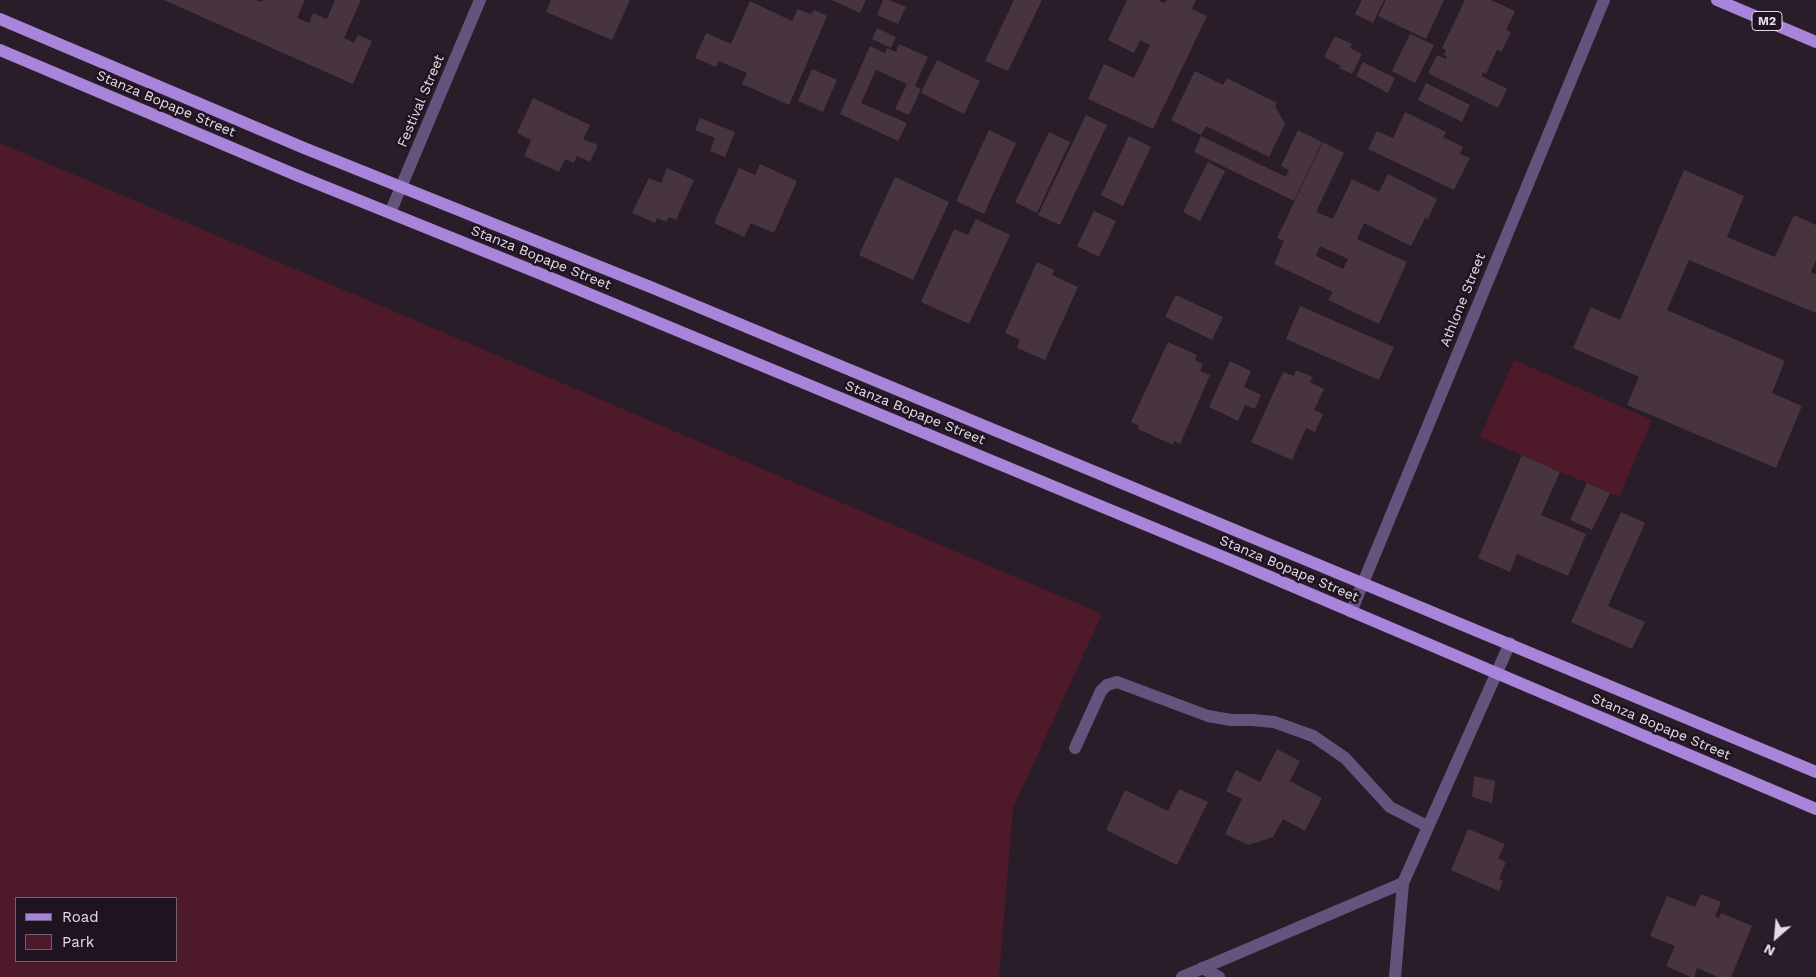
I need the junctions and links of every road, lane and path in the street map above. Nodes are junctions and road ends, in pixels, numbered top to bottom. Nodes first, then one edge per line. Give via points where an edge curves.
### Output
1 (480, 0) edge
2 (1604, 0) edge
3 (1717, 0) edge
4 (0, 19) edge
5 (1816, 42) edge
6 (0, 50) edge
7 (401, 187) junction
8 (390, 213) junction
9 (1364, 582) junction
10 (1351, 612) junction
11 (1510, 643) junction
12 (1496, 674) junction
13 (1076, 748) dead end
14 (1816, 772) edge
15 (1816, 809) edge
16 (1428, 826) junction
17 (1402, 882) junction
18 (1202, 968) junction
19 (1182, 977) edge
20 (1220, 977) edge
21 (1395, 977) edge

1 - 7 street, Festival Street
2 - 9 street, Athlone Street
3 - 5 main road, M2
4 - 7 main road, Stanza Bopape Street
6 - 8 main road, Stanza Bopape Street
7 - 8 street, Festival Street
7 - 9 main road, Stanza Bopape Street
8 - 10 main road, Stanza Bopape Street
9 - 10 street, Athlone Street
9 - 11 main road, Stanza Bopape Street
10 - 12 main road, Stanza Bopape Street
11 - 12 street
11 - 14 main road, Stanza Bopape Street
12 - 15 main road, Stanza Bopape Street
12 - 16 street
13 - 16 street via 1101,691 1117,682 1208,716 1274,722 1313,736 1345,758 1390,807
16 - 17 street
17 - 18 street
17 - 21 street
18 - 19 street
18 - 20 street

